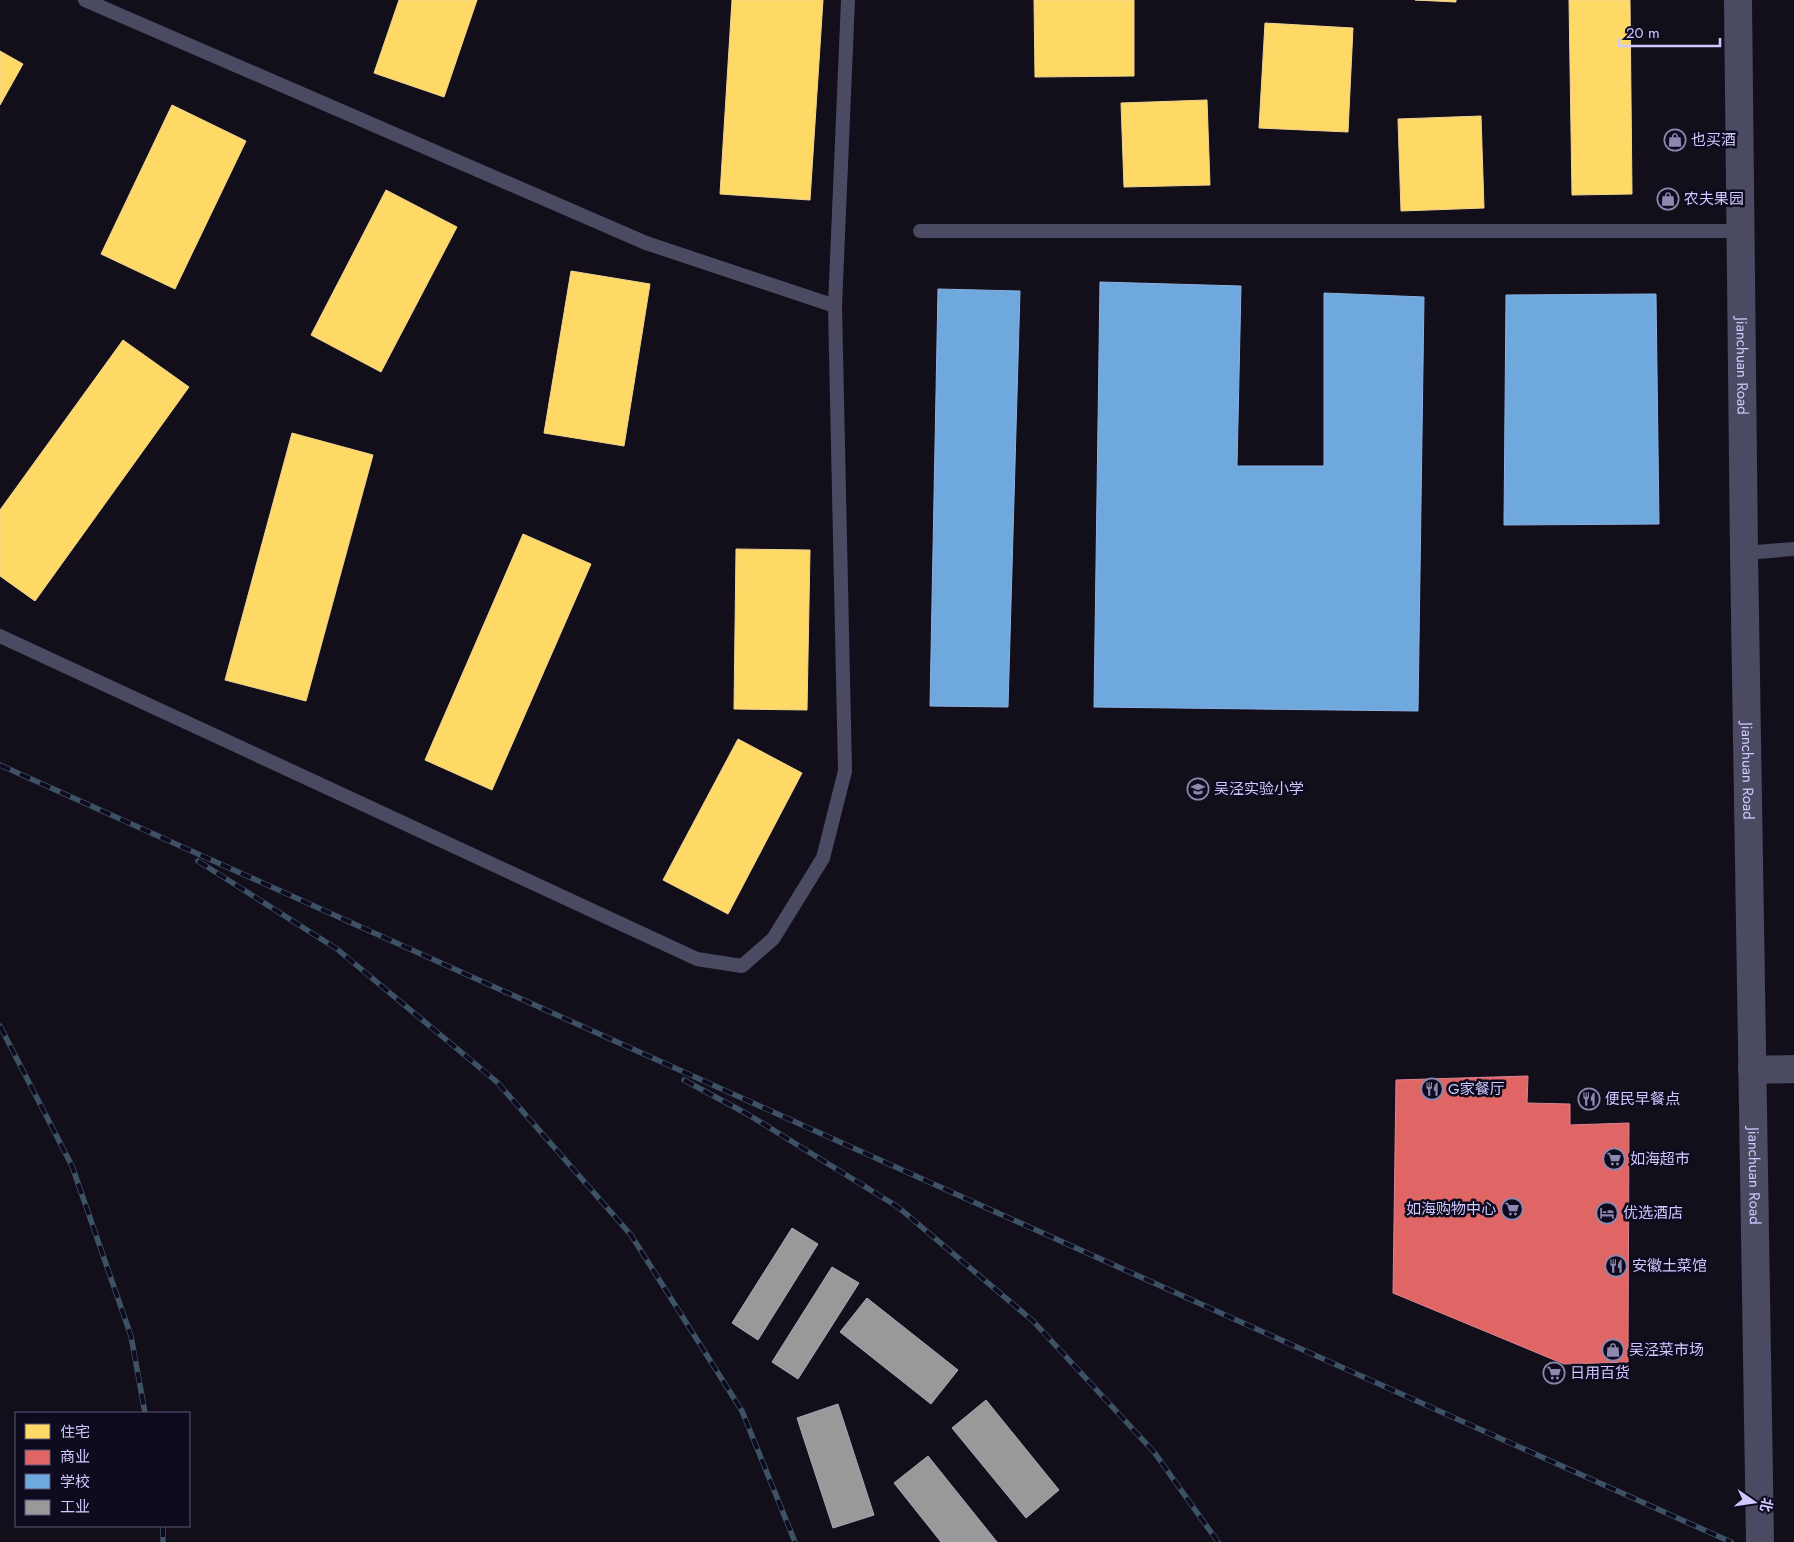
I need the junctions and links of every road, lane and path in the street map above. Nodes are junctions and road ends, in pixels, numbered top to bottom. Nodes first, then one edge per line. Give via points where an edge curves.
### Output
1 (85, 0) edge
2 (848, 0) edge
3 (1738, 0) edge
4 (920, 231) dead end
5 (1742, 231) junction
6 (835, 306) junction
7 (1794, 549) edge
8 (1744, 553) junction
9 (0, 636) edge
10 (1794, 1069) edge
11 (1752, 1070) junction
12 (1760, 1542) edge

1 - 6 lane via 646,243
2 - 6 lane
3 - 5 street, Jianchuan Road
4 - 5 lane
5 - 8 street, Jianchuan Road
6 - 9 lane via 845,770 823,858 773,939 742,966 697,959
7 - 8 lane
8 - 11 street, Jianchuan Road
10 - 11 street
11 - 12 street, Jianchuan Road

